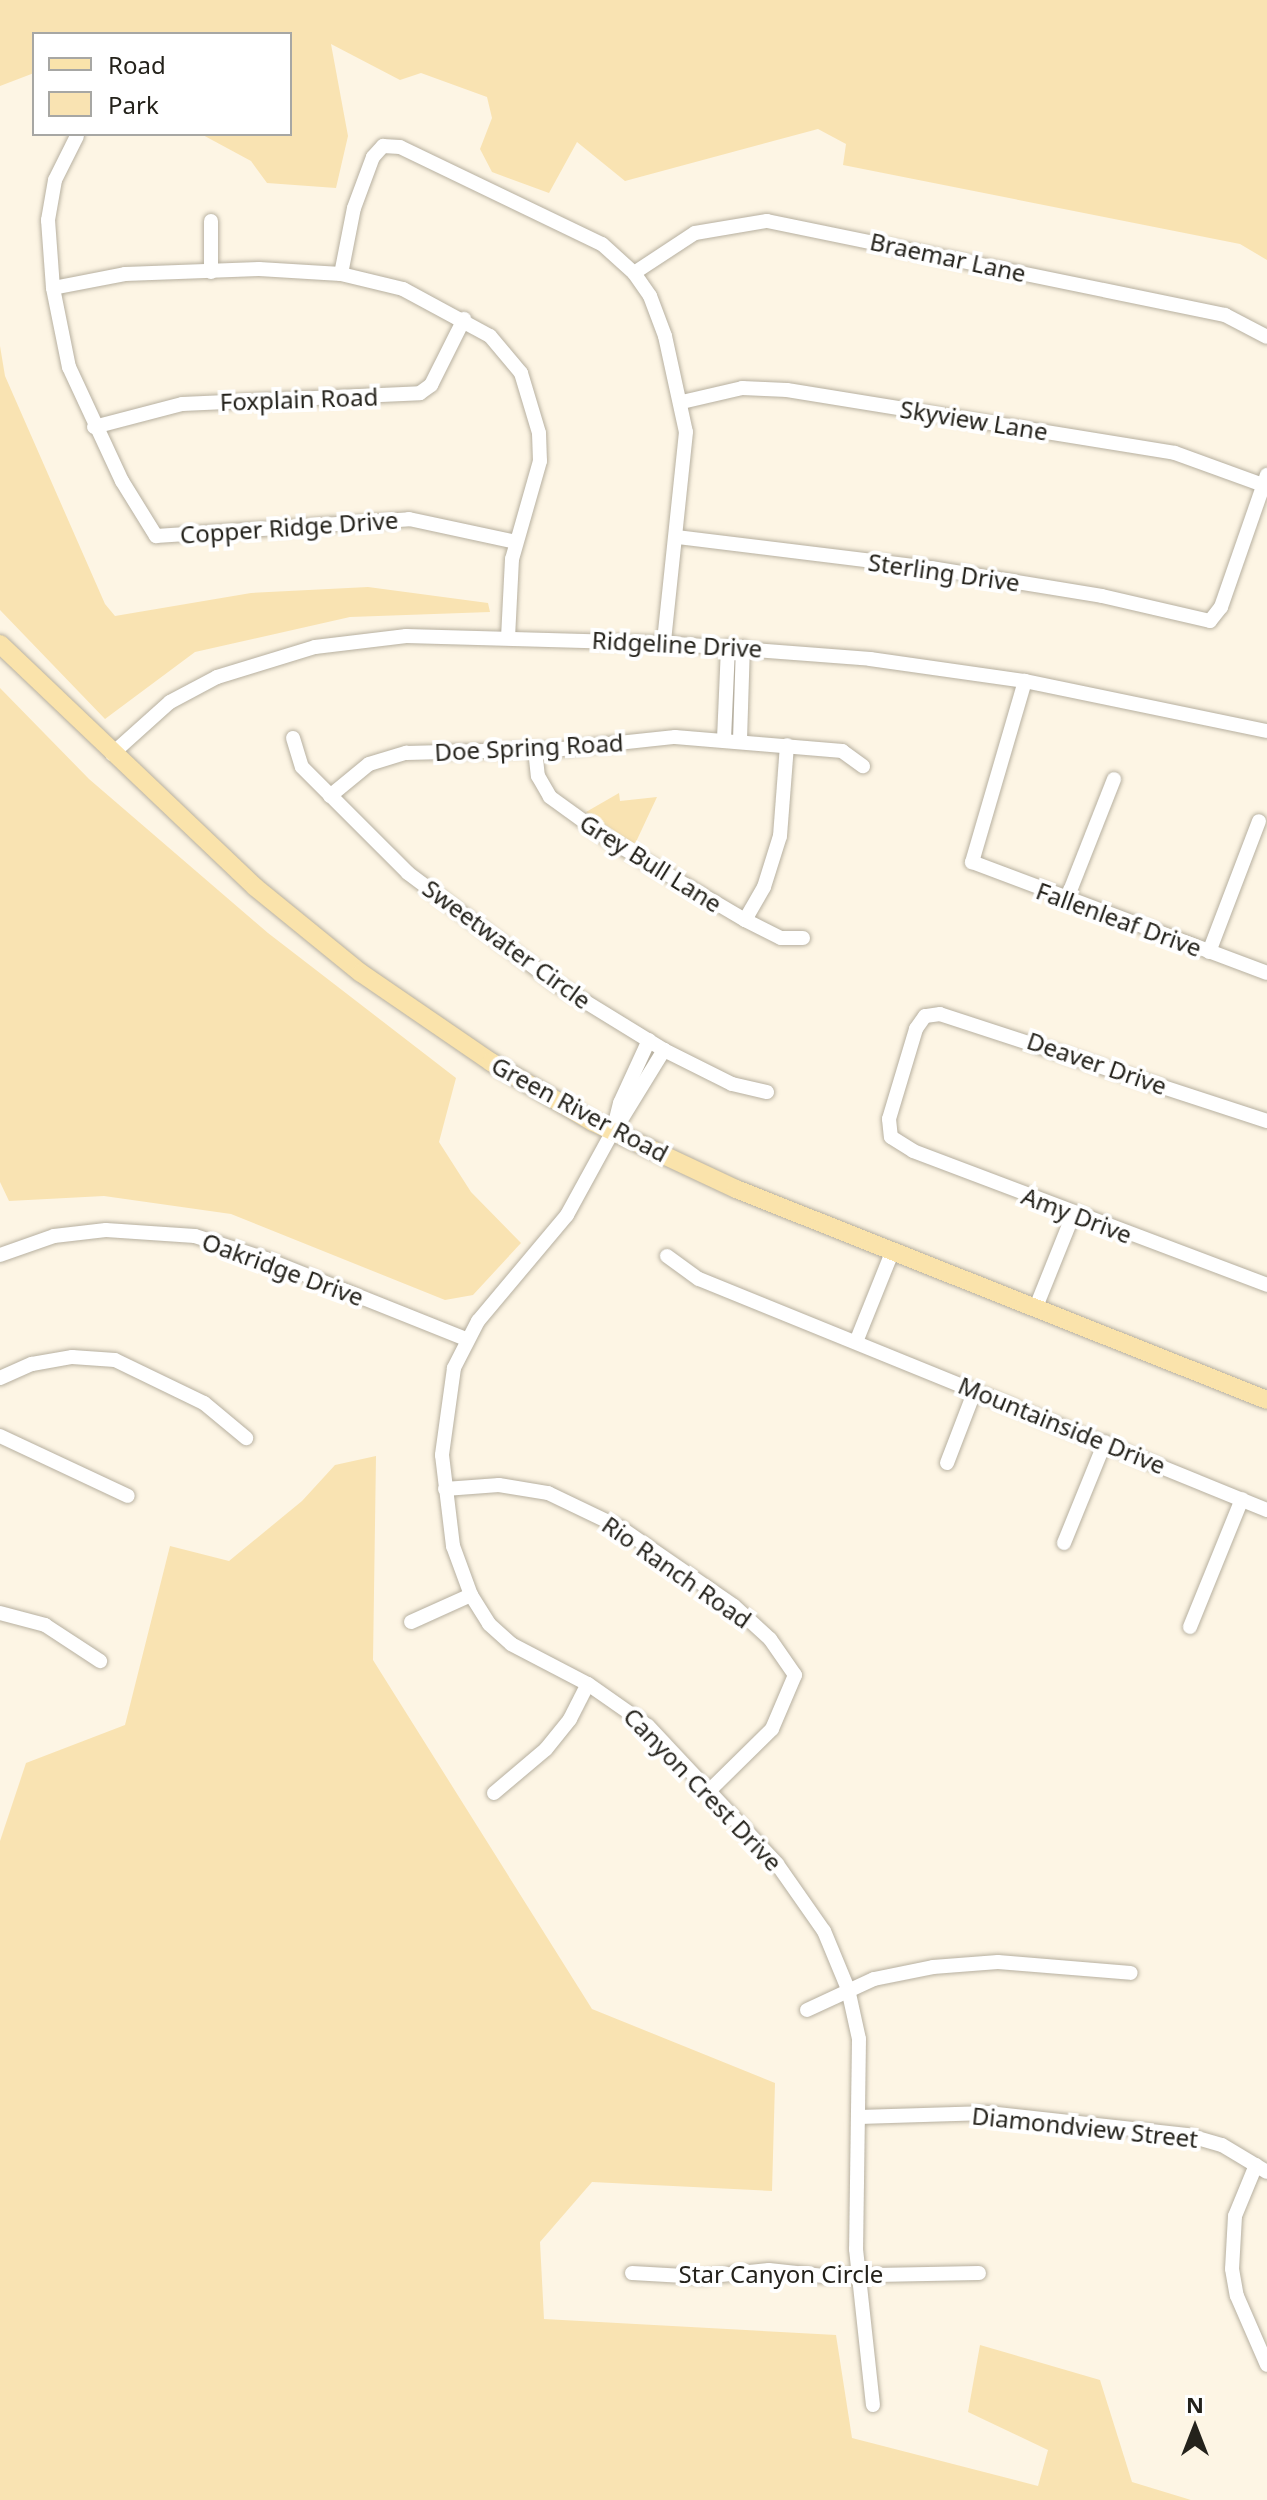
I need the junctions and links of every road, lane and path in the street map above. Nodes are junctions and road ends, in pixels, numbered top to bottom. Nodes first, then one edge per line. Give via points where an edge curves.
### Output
1 (77, 136) dead end
2 (211, 221) dead end
3 (211, 272) junction
4 (634, 273) junction
5 (341, 274) junction
6 (53, 288) junction
7 (464, 319) junction
8 (1267, 337) edge
9 (682, 402) junction
10 (94, 427) junction
11 (1265, 480) edge
12 (677, 537) junction
13 (516, 542) junction
14 (508, 637) junction
15 (664, 643) junction
16 (0, 644) edge
17 (736, 647) junction
18 (1025, 681) junction
19 (1267, 731) edge
20 (293, 738) dead end
21 (724, 739) junction
22 (740, 740) junction
23 (787, 745) junction
24 (535, 749) junction
25 (112, 754) junction
26 (863, 766) dead end
27 (1114, 779) dead end
28 (330, 796) junction
29 (1259, 821) dead end
30 (1066, 901) junction
31 (745, 920) junction
32 (803, 938) dead end
33 (1209, 952) junction
34 (1267, 973) edge
35 (649, 1040) junction
36 (664, 1050) junction
37 (767, 1092) dead end
38 (1267, 1121) edge
39 (613, 1131) junction
40 (891, 1137) joint
41 (1073, 1215) junction
42 (893, 1250) junction
43 (0, 1255) edge
44 (667, 1256) dead end
45 (1267, 1285) edge
46 (1036, 1307) junction
47 (466, 1339) junction
48 (856, 1342) junction
49 (0, 1378) edge
50 (975, 1390) junction
51 (1267, 1400) edge
52 (0, 1436) edge
53 (246, 1438) dead end
54 (1105, 1442) junction
55 (947, 1463) dead end
56 (445, 1489) junction
57 (128, 1496) dead end
58 (1242, 1499) junction
59 (1267, 1510) edge
60 (1064, 1543) dead end
61 (471, 1595) junction
62 (0, 1613) edge
63 (411, 1622) dead end
64 (1190, 1627) dead end
65 (100, 1661) dead end
66 (588, 1684) junction
67 (709, 1791) junction
68 (494, 1793) dead end
69 (1131, 1973) dead end
70 (848, 1989) junction
71 (807, 2010) dead end
72 (859, 2117) junction
73 (1262, 2169) edge
74 (632, 2273) dead end
75 (979, 2273) dead end
76 (859, 2275) junction
77 (1267, 2365) edge
78 (873, 2405) dead end

1 - 6 street via 55,180 48,220
2 - 3 street
3 - 5 street
3 - 6 street via 125,274
4 - 5 street via 602,244 400,147 383,146 373,157 354,208
4 - 8 street, Braemar Lane via 695,233 767,221 1225,315
4 - 9 street via 650,296
5 - 7 street via 403,289
6 - 10 street via 69,367
7 - 10 street, Foxplain Road via 431,385 420,393 182,404
7 - 13 street via 490,336 514,364 536,414 540,461
9 - 11 street, Skyview Lane via 742,388 787,390 1175,453
9 - 12 street via 685,458
10 - 13 street, Copper Ridge Drive via 156,536 409,519
11 - 12 street, Sterling Drive via 1221,607 1210,621 1102,596 931,568
12 - 15 street
13 - 14 street
14 - 15 street, Ridgeline Drive
14 - 25 street, Ridgeline Drive via 360,640 267,660 217,677 170,702
15 - 17 street, Ridgeline Drive
16 - 25 main road, Green River Road
17 - 18 street, Ridgeline Drive
17 - 21 street
17 - 22 street
18 - 19 street, Ridgeline Drive
18 - 30 street, Fallenleaf Drive via 972,862
20 - 28 street, Sweetwater Circle via 302,767
21 - 22 street, Doe Spring Road
21 - 24 street, Doe Spring Road via 675,737
22 - 23 street, Doe Spring Road
23 - 26 street, Doe Spring Road via 842,751
23 - 31 street via 780,836 764,887
24 - 28 street, Doe Spring Road via 406,753 369,764
24 - 31 street, Grey Bull Lane via 538,776 550,797 678,885
25 - 39 main road, Green River Road via 255,887 361,973 469,1049
27 - 30 street
28 - 35 street, Sweetwater Circle via 408,873 555,983
29 - 33 street
30 - 33 street, Fallenleaf Drive
31 - 32 street, Grey Bull Lane via 781,938
33 - 34 street, Fallenleaf Drive
35 - 36 street, Sweetwater Circle
35 - 39 street, Canyon Crest Drive
36 - 37 street, Sweetwater Circle via 732,1084
36 - 39 street, Canyon Crest Drive
38 - 40 street, Deaver Drive via 940,1014 925,1016 889,1119
39 - 42 main road, Green River Road via 736,1189
39 - 47 street, Canyon Crest Drive via 553,1236
40 - 41 street, Amy Drive via 913,1151
41 - 45 street, Amy Drive
41 - 46 street
42 - 46 main road, Green River Road
42 - 48 street
43 - 47 street, Oakridge Drive via 54,1236 106,1230 195,1236
44 - 48 street, Mountainside Drive via 699,1279
46 - 51 main road, Green River Road
47 - 56 street, Canyon Crest Drive via 447,1398
48 - 50 street, Mountainside Drive
49 - 53 street via 32,1364 72,1357 115,1360 204,1403
50 - 54 street, Mountainside Drive
50 - 55 street
52 - 57 street
54 - 58 street, Mountainside Drive
54 - 60 street
56 - 61 street, Canyon Crest Drive via 453,1546
56 - 67 street, Rio Ranch Road via 499,1485 548,1493 621,1528 734,1606 770,1639 795,1675 772,1729
58 - 59 street, Mountainside Drive
58 - 64 street
61 - 63 street
61 - 66 street, Canyon Crest Drive via 511,1644
62 - 65 street via 45,1625
66 - 67 street, Canyon Crest Drive via 648,1726
66 - 68 street via 546,1749
67 - 70 street, Canyon Crest Drive via 805,1898
69 - 70 street via 998,1962 933,1967
70 - 71 street
70 - 72 street, Canyon Crest Drive via 859,2039
72 - 73 street, Diamondview Street via 988,2113 1187,2135 1222,2145
72 - 76 street, Canyon Crest Drive
73 - 77 street via 1235,2216 1232,2269 1237,2296
74 - 76 street, Star Canyon Circle via 702,2277 769,2270
75 - 76 street, Star Canyon Circle
76 - 78 street, Canyon Crest Drive

